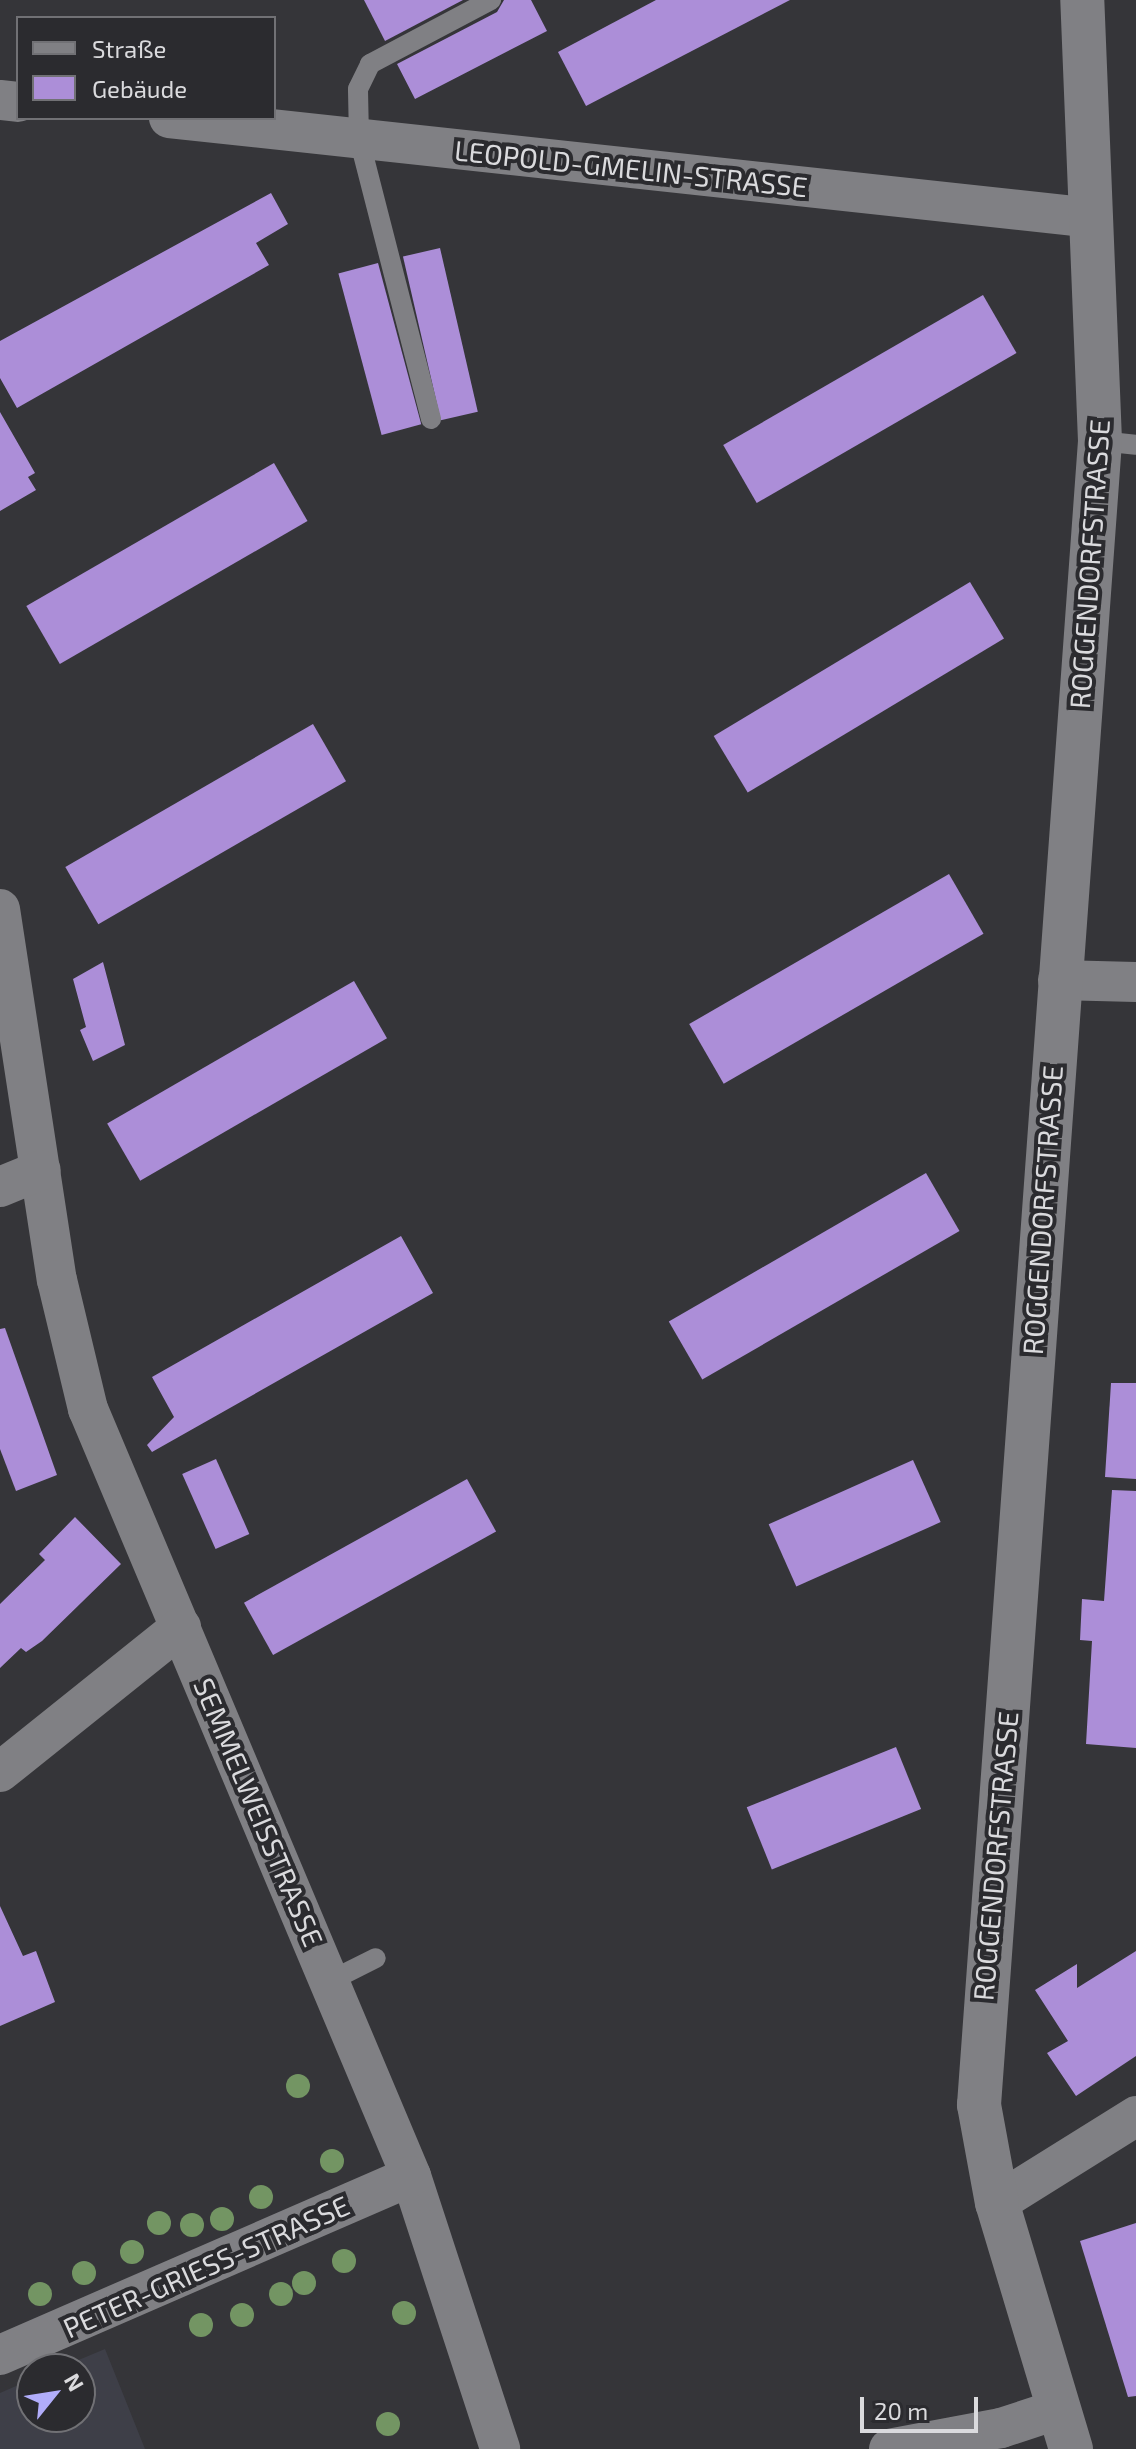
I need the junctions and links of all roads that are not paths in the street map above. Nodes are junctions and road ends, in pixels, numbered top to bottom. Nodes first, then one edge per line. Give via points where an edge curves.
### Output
1 (491, 0) edge
2 (1082, 0) edge
3 (188, 120) edge
4 (359, 138) junction
5 (1092, 218) junction
6 (431, 419) dead end
7 (1118, 443) edge
8 (0, 909) edge
9 (1058, 980) junction
10 (1136, 982) edge
11 (41, 1170) junction
12 (0, 1187) edge
13 (181, 1627) junction
14 (0, 1772) edge
15 (376, 1958) dead end
16 (330, 1981) junction
17 (1136, 2116) edge
18 (411, 2176) junction
19 (997, 2203) junction
20 (0, 2355) edge
21 (1065, 2429) edge
22 (500, 2449) edge
23 (889, 2449) edge

1 - 4 lane via 370,64 358,89
2 - 5 street, ROGGENDORFSTRASSE
3 - 4 street, LEOPOLD-GMELIN-STRASSE
4 - 5 street, LEOPOLD-GMELIN-STRASSE
4 - 6 lane
5 - 7 street, ROGGENDORFSTRASSE
7 - 9 street, ROGGENDORFSTRASSE
8 - 11 street, SEMMELWEISSTRASSE
9 - 10 street
9 - 19 street, ROGGENDORFSTRASSE via 982,2023 979,2105
11 - 12 street
11 - 13 street, SEMMELWEISSTRASSE via 70,1346 88,1409
13 - 14 street
13 - 16 street, SEMMELWEISSTRASSE
15 - 16 lane
16 - 18 street, SEMMELWEISSTRASSE
17 - 19 street
18 - 20 street, PETER-GRIESS-STRASSE
18 - 22 street, SEMMELWEISSTRASSE
19 - 21 street, ROGGENDORFSTRASSE
21 - 23 street, ROGGENDORFSTRASSE via 1001,2428

